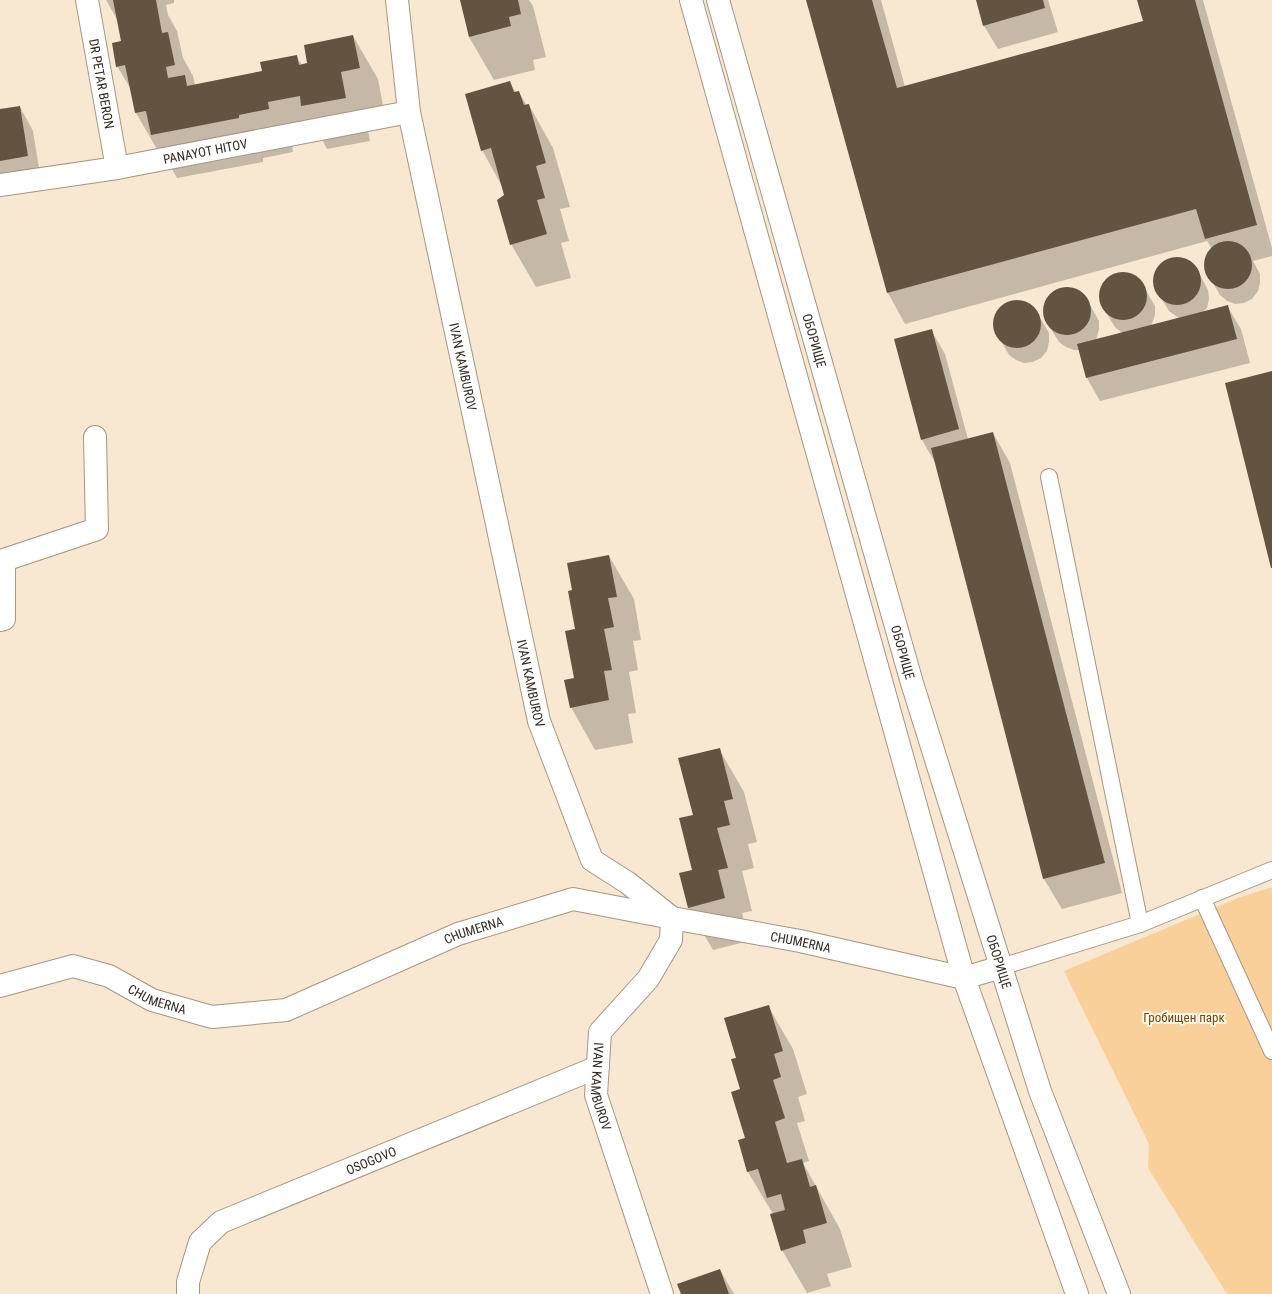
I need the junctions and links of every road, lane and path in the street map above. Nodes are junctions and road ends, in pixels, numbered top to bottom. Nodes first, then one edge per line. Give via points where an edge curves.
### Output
1 (87, 0) edge
2 (397, 0) edge
3 (691, 0) edge
4 (718, 0) edge
5 (409, 112) junction
6 (117, 168) junction
7 (0, 185) edge
8 (95, 436) dead end
9 (1049, 477) dead end
10 (0, 620) edge
11 (1272, 870) edge
12 (1202, 898) junction
13 (672, 918) junction
14 (1140, 924) junction
15 (1001, 967) junction
16 (964, 978) junction
17 (0, 986) edge
18 (1272, 1051) edge
19 (598, 1067) junction
20 (188, 1294) edge
21 (662, 1294) edge
22 (1077, 1294) edge
23 (1119, 1294) edge

1 - 6 street, DR PETAR BERON
2 - 5 street, IVAN KAMBUROV
3 - 16 street
4 - 15 street, ОБОРИЩЕ via 912,683
5 - 6 street, PANAYOT HITOV
5 - 13 street, IVAN KAMBUROV via 539,721 592,860 628,883
6 - 7 street, PANAYOT HITOV
8 - 10 street via 97,529 4,560 4,619
9 - 14 lane
11 - 12 lane
12 - 14 lane
12 - 18 lane
13 - 16 street, CHUMERNA via 800,941
13 - 17 street, CHUMERNA via 573,899 458,934 286,1010 212,1017 152,1000 109,976 73,966
13 - 19 street, IVAN KAMBUROV via 671,940 648,979 600,1032
14 - 15 lane
15 - 16 street
15 - 23 street, ОБОРИЩЕ via 1040,1092
16 - 22 street
19 - 20 street, OSOGOVO via 221,1222 200,1242 188,1282
19 - 21 street, IVAN KAMBUROV via 596,1095

